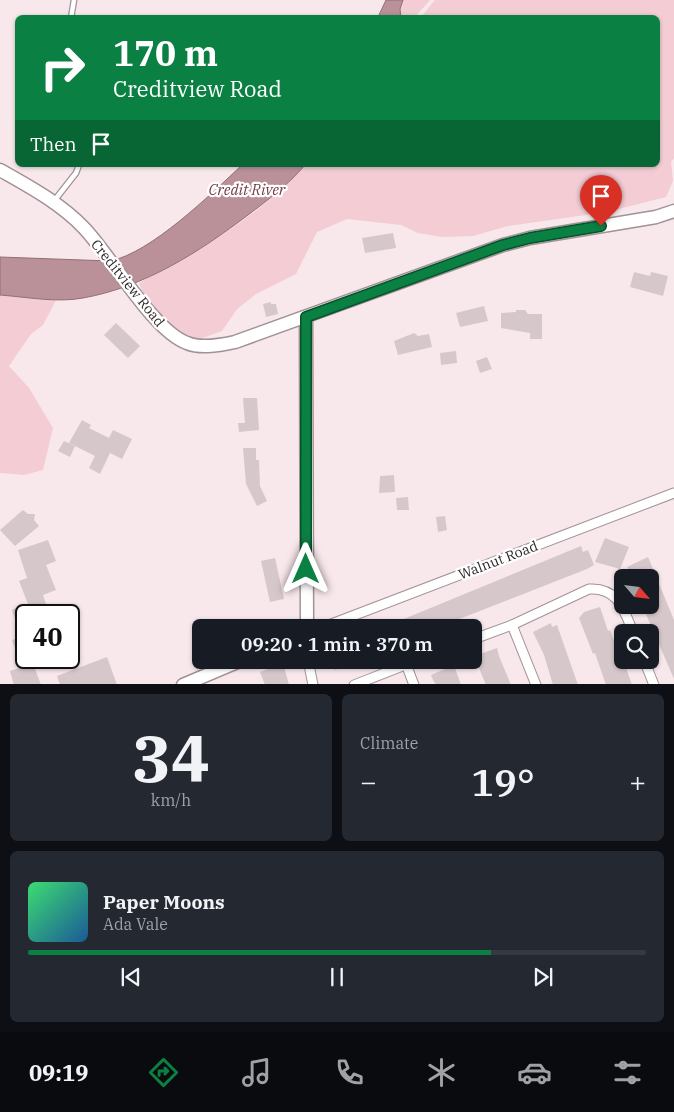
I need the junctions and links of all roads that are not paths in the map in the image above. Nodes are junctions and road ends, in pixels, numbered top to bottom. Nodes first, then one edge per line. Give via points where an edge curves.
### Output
1 (74, 0) edge
2 (72, 15) edge
3 (78, 167) edge
4 (0, 170) edge
5 (54, 201) junction
6 (674, 211) edge
7 (306, 317) junction
8 (674, 493) edge
9 (307, 619) edge
10 (345, 619) edge
11 (629, 624) edge
12 (512, 625) junction
13 (482, 636) edge
14 (220, 669) edge
15 (310, 669) edge
16 (393, 669) edge
17 (408, 669) edge
18 (648, 669) edge
19 (183, 684) edge
20 (312, 684) edge
21 (354, 684) edge
22 (414, 684) edge
23 (536, 684) edge
24 (654, 684) edge

1 - 2 lane
3 - 5 lane
4 - 5 street, Creditview Road
5 - 7 street, Creditview Road via 102,248 164,328 187,343 222,345 236,342
6 - 7 street, Creditview Road via 503,245
7 - 9 street
8 - 10 street, Walnut Road
11 - 12 street via 616,597 599,589 590,589
12 - 13 street
12 - 23 street
14 - 19 street
15 - 20 street
16 - 21 street
17 - 22 street
18 - 24 street

